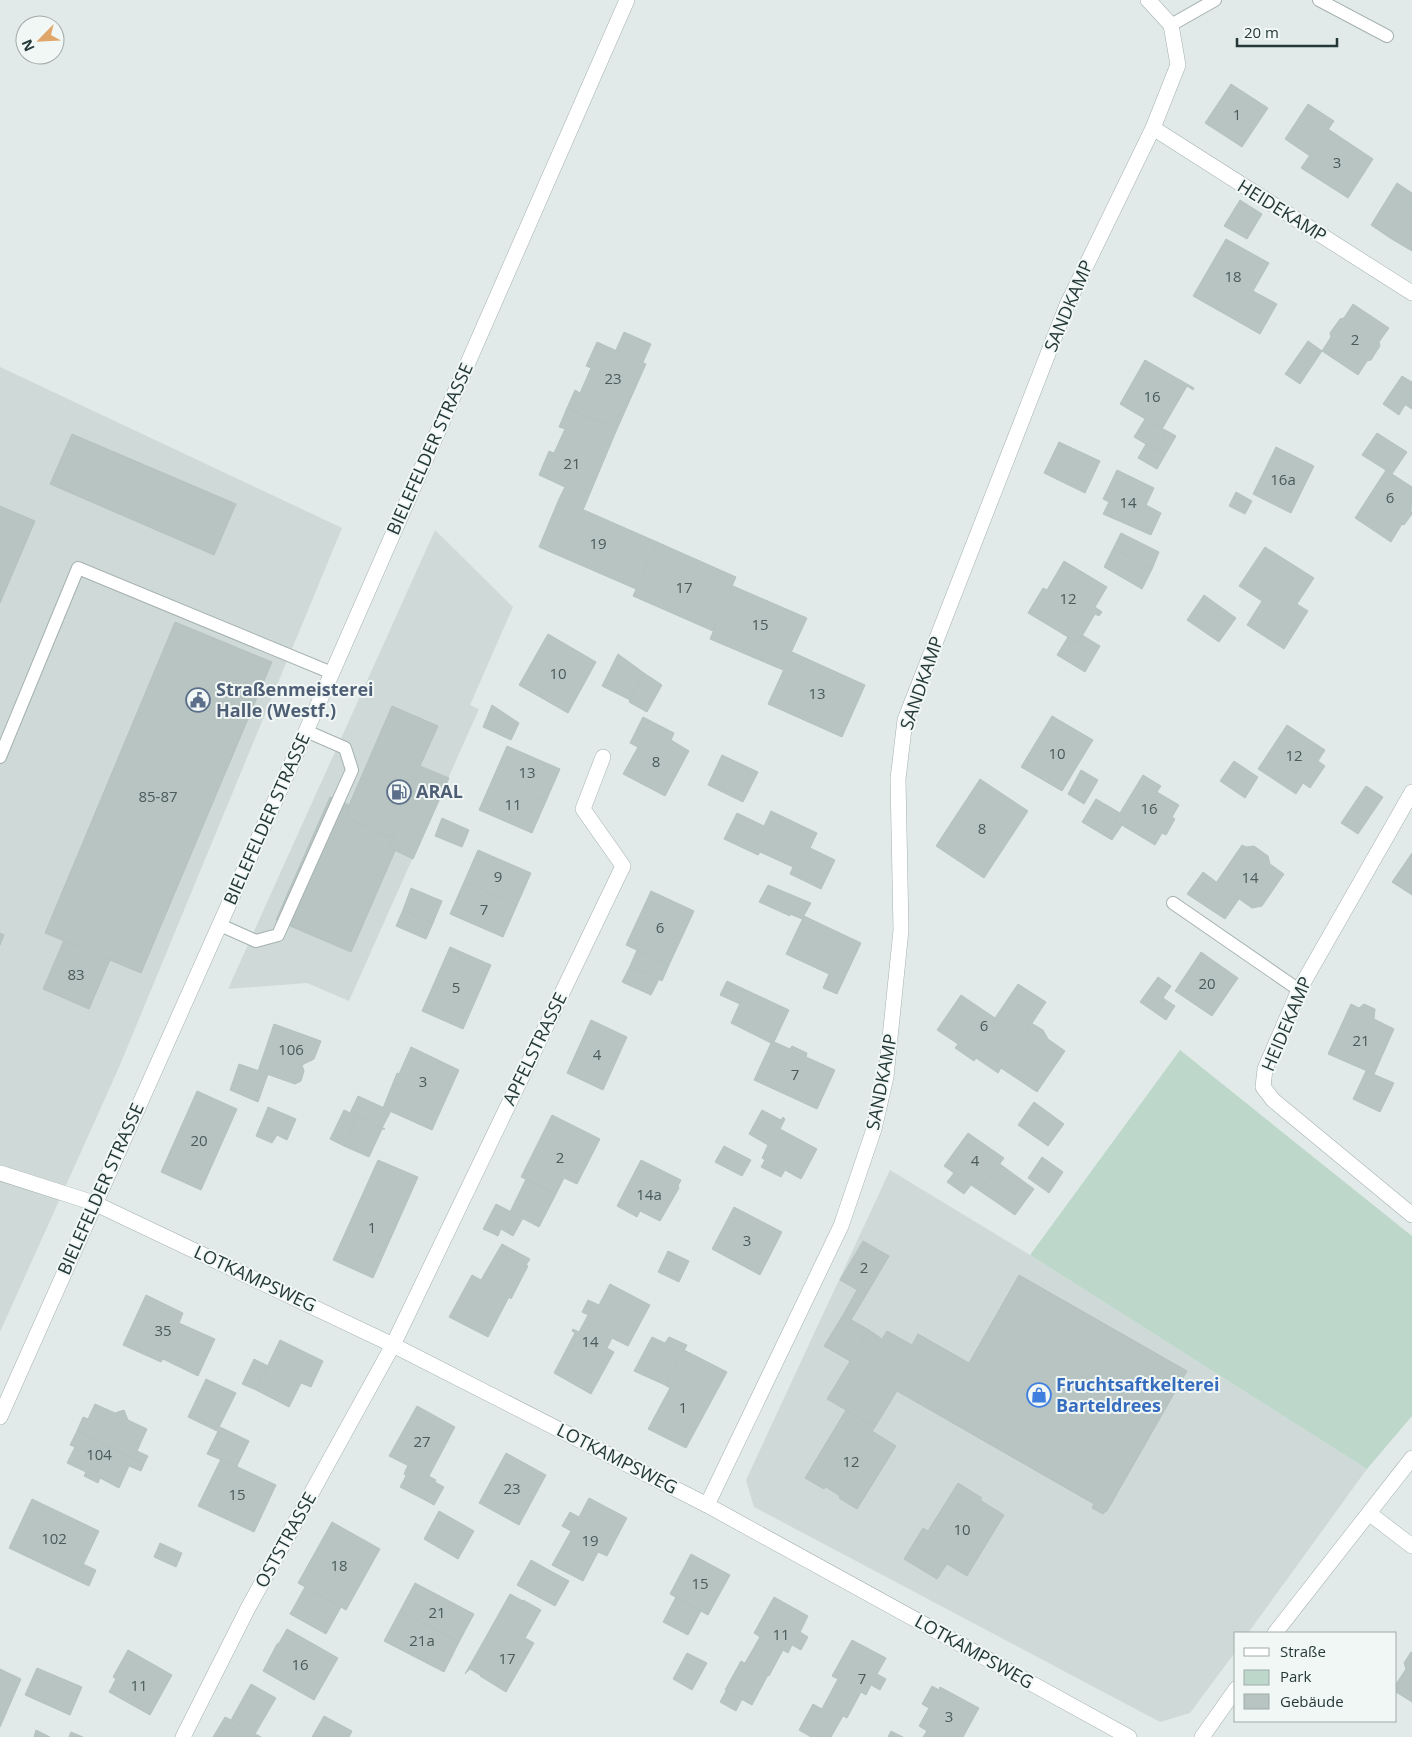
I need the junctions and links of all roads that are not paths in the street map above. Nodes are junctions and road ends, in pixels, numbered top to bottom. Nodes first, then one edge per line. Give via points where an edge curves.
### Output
1 (627, 0) edge
2 (1148, 0) edge
3 (1215, 0) edge
4 (1320, 0) edge
5 (1171, 25) junction
6 (1386, 36) dead end
7 (1153, 128) junction
8 (1412, 293) edge
9 (332, 673) junction
10 (306, 731) junction
11 (0, 757) edge
12 (603, 757) dead end
13 (1412, 792) edge
14 (1173, 903) dead end
15 (220, 925) junction
16 (1299, 990) junction
17 (0, 1173) edge
18 (94, 1203) junction
19 (1412, 1215) edge
20 (393, 1345) junction
21 (0, 1418) edge
22 (1412, 1458) edge
23 (708, 1504) junction
24 (1370, 1514) junction
25 (1412, 1546) edge
26 (1276, 1632) edge
27 (1234, 1692) edge
28 (183, 1737) edge
29 (1129, 1737) edge
30 (1202, 1737) edge

1 - 9 street, BIELEFELDER STRASSE
2 - 5 street
3 - 5 lane
4 - 6 lane
5 - 7 street, SANDKAMP via 1178,65
7 - 8 street, HEIDEKAMP
7 - 23 street, SANDKAMP via 1067,305 904,720 898,779 901,930 886,1077 874,1129 841,1226
9 - 10 street, BIELEFELDER STRASSE
9 - 11 lane via 78,568
10 - 15 street, BIELEFELDER STRASSE
10 - 15 lane via 345,748 352,770 278,935 256,941
12 - 20 street, APFELSTRASSE via 583,809 623,866
13 - 16 street, HEIDEKAMP
14 - 16 lane
15 - 18 street, BIELEFELDER STRASSE
16 - 19 street, HEIDEKAMP via 1265,1069 1263,1087 1273,1100
17 - 18 street, LOTKAMPSWEG
18 - 20 street, LOTKAMPSWEG
18 - 21 street, BIELEFELDER STRASSE
20 - 23 street, LOTKAMPSWEG
20 - 28 street, OSTSTRASSE via 248,1608
22 - 24 street
23 - 29 street, LOTKAMPSWEG
24 - 25 street
24 - 26 street
27 - 30 street

